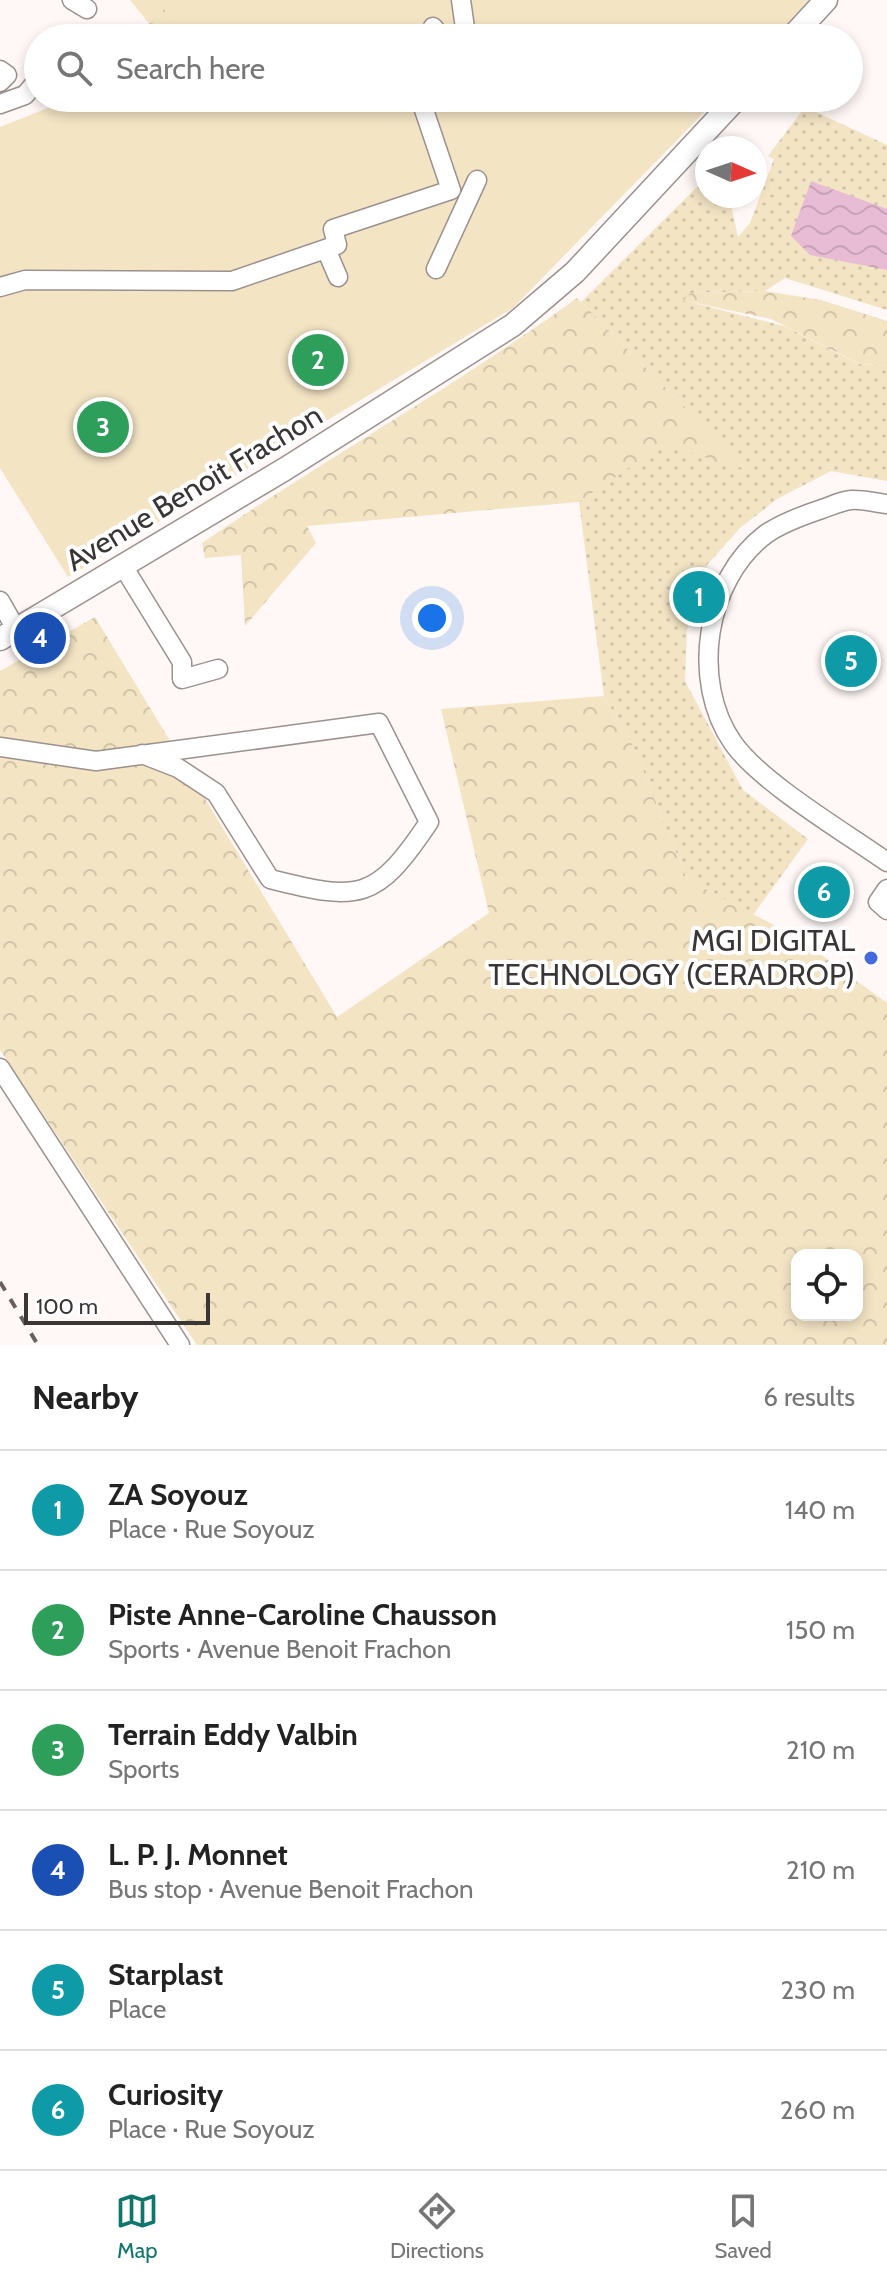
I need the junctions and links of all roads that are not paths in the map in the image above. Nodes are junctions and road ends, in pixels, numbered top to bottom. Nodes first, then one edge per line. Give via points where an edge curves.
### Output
1 (461, 0) edge
2 (826, 0) edge
3 (464, 24) edge
4 (804, 24) edge
5 (0, 70) edge
6 (0, 82) edge
7 (24, 95) edge
8 (0, 104) edge
9 (425, 112) edge
10 (724, 112) edge
11 (477, 180) dead end
12 (438, 195) junction
13 (464, 209) junction
14 (326, 249) junction
15 (436, 269) dead end
16 (338, 277) dead end
17 (0, 287) edge
18 (887, 504) edge
19 (123, 566) junction
20 (0, 601) edge
21 (8, 634) edge
22 (218, 669) dead end
23 (0, 747) edge
24 (142, 754) junction
25 (887, 862) edge
26 (887, 889) edge
27 (887, 910) edge
28 (0, 1068) edge
29 (180, 1345) edge

1 - 3 street
2 - 4 main road
5 - 6 street via 7,75
7 - 8 street
9 - 12 street via 451,190
10 - 19 main road, Avenue Benoit Frachon via 575,272 513,325
11 - 13 street
12 - 13 street via 459,200
12 - 14 street via 333,229 337,245
13 - 15 street
14 - 16 street
14 - 17 street via 232,281 25,280
18 - 25 street via 850,500 766,535 734,569 713,614 708,661 715,705 733,743 788,791
19 - 21 main road, Avenue Benoit Frachon
19 - 22 street via 182,662 182,679
20 - 21 street
23 - 24 street via 96,761
24 - 24 street via 178,768 216,793 270,879 329,894 354,894 379,883 429,822 379,723
26 - 27 street via 878,902
28 - 29 street

